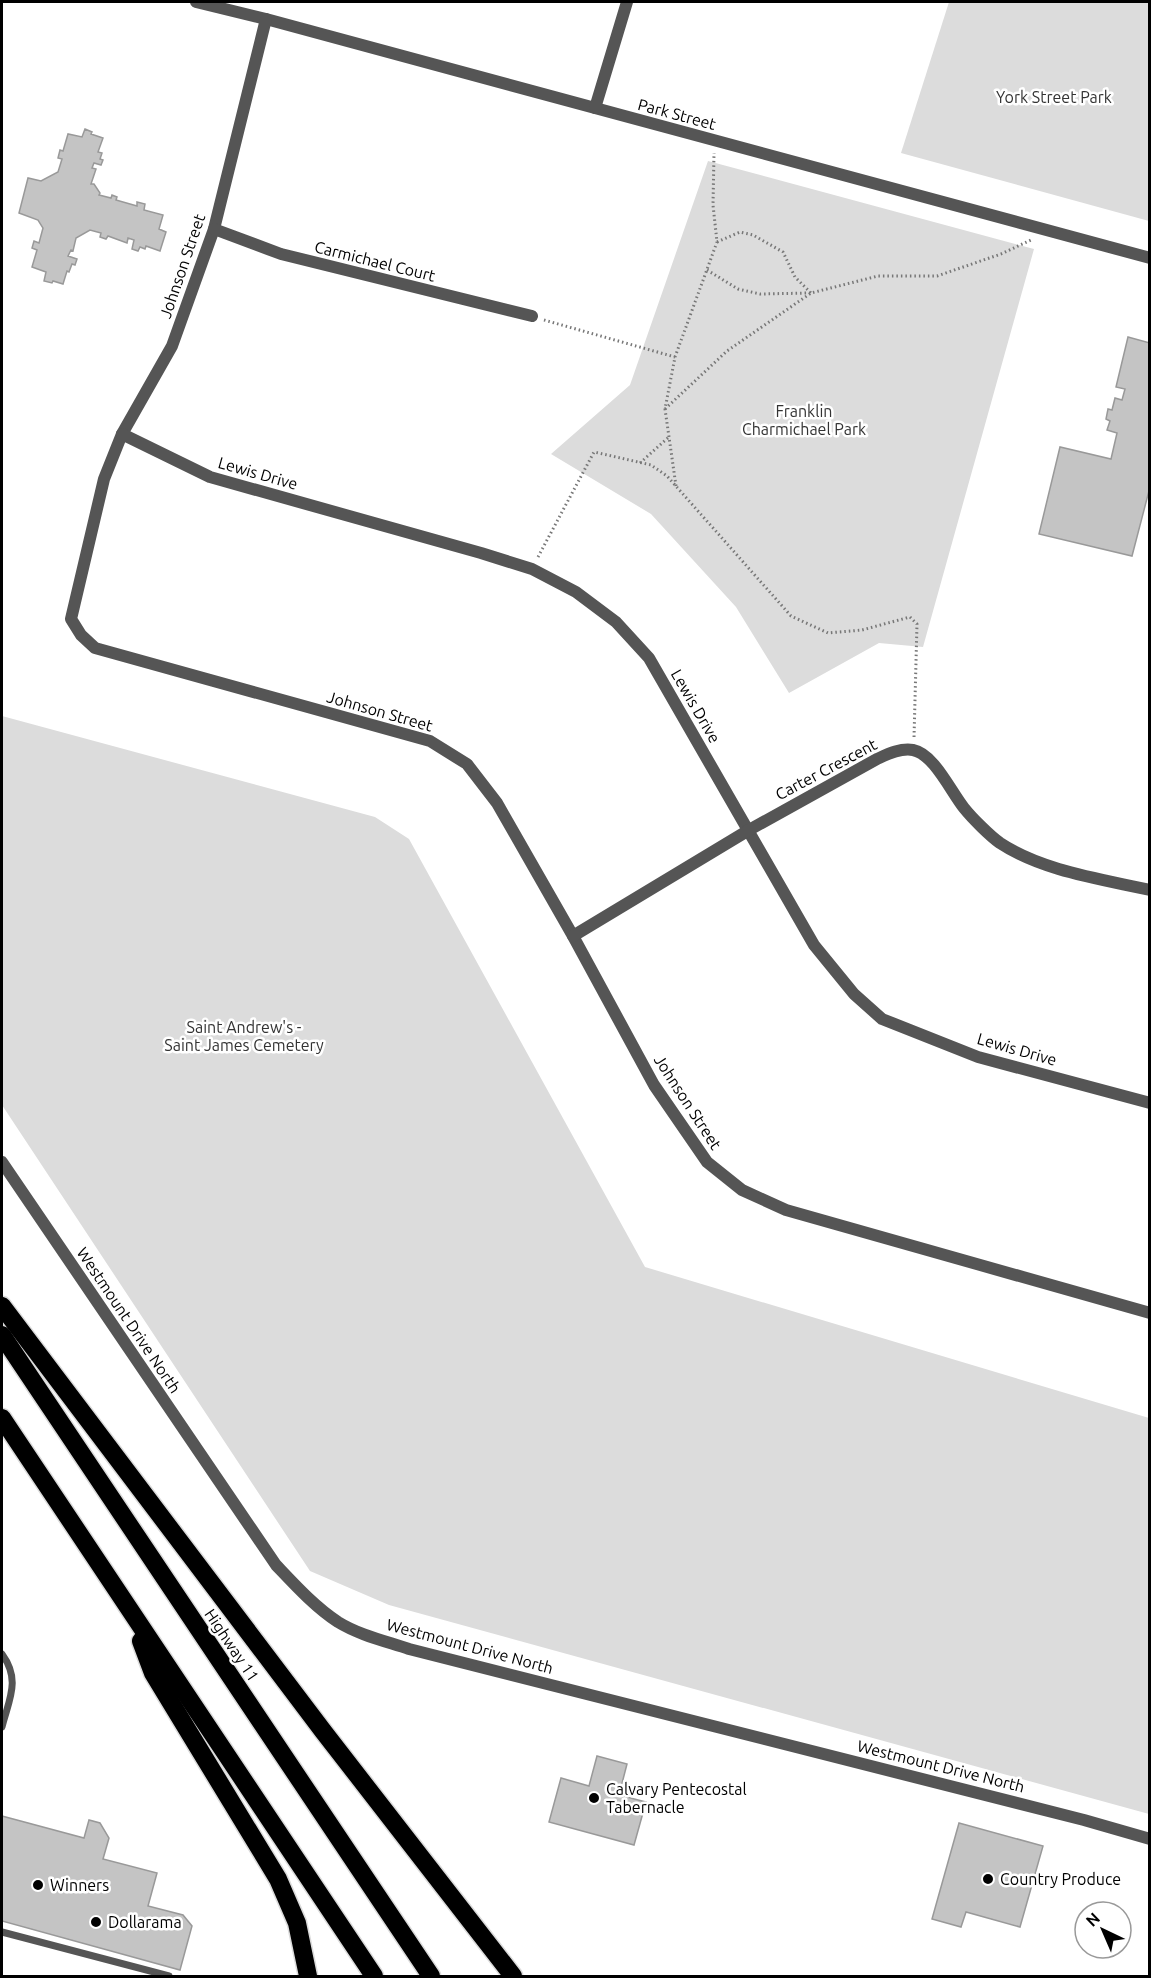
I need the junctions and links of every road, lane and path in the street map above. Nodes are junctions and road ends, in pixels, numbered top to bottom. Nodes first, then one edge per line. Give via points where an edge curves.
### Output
1 (196, 2) edge
2 (627, 2) edge
3 (266, 19) junction
4 (595, 108) junction
5 (714, 141) junction
6 (214, 229) junction
7 (1050, 231) junction
8 (717, 242) junction
9 (1149, 258) edge
10 (707, 270) junction
11 (811, 293) junction
12 (532, 316) joint
13 (675, 357) junction
14 (665, 409) junction
15 (122, 434) junction
16 (669, 437) junction
17 (640, 463) junction
18 (676, 487) junction
19 (532, 570) junction
20 (914, 750) junction
21 (749, 830) junction
22 (1149, 890) edge
23 (573, 936) junction
24 (1149, 1103) edge
25 (2, 1162) edge
26 (2, 1306) edge
27 (1149, 1313) edge
28 (2, 1335) edge
29 (2, 1418) edge
30 (128, 1608) junction
31 (2, 1654) edge
32 (2, 1727) edge
33 (1149, 1839) edge
34 (2, 1932) edge
35 (169, 1977) edge
36 (308, 1977) edge
37 (374, 1977) edge
38 (431, 1977) edge
39 (513, 1977) edge

1 - 3 street, Park Street
2 - 4 street
3 - 4 street, Park Street
3 - 6 street, Johnson Street
4 - 5 street, Park Street
5 - 7 street, Park Street
5 - 8 path
6 - 12 street, Carmichael Court via 281,254
6 - 15 street, Johnson Street via 172,346
7 - 9 street, Park Street
7 - 11 path via 1001,254 937,276 878,276
8 - 10 path
8 - 11 path via 740,232 753,235 783,252 795,277
10 - 11 path via 738,289 760,294
10 - 13 path
11 - 14 path via 727,351
12 - 13 path
13 - 14 path
14 - 16 path
15 - 19 street, Lewis Drive via 210,477
15 - 23 street, Johnson Street via 104,479 71,619 81,635 94,648 430,741 467,764 497,803
16 - 17 path
16 - 18 path
17 - 18 path via 651,465
17 - 19 path via 594,452
18 - 20 path via 791,616 828,633 862,630 910,617 917,624
19 - 21 street, Lewis Drive via 576,592 616,622 650,658
20 - 21 street, Carter Crescent via 895,751 877,759
20 - 22 street via 941,773 964,808 1000,843 1042,864
21 - 23 street, Carter Crescent
21 - 24 street, Lewis Drive via 814,945 854,994 882,1018 978,1057
23 - 27 street, Johnson Street via 654,1085 707,1162 742,1190 786,1210
25 - 33 street, Westmount Drive North via 276,1565 339,1622 409,1648
26 - 39 highway
28 - 38 highway, Highway 11
29 - 30 highway
30 - 36 highway via 153,1673 278,1879 297,1923
30 - 37 highway
31 - 32 lane via 13,1676
34 - 35 lane

